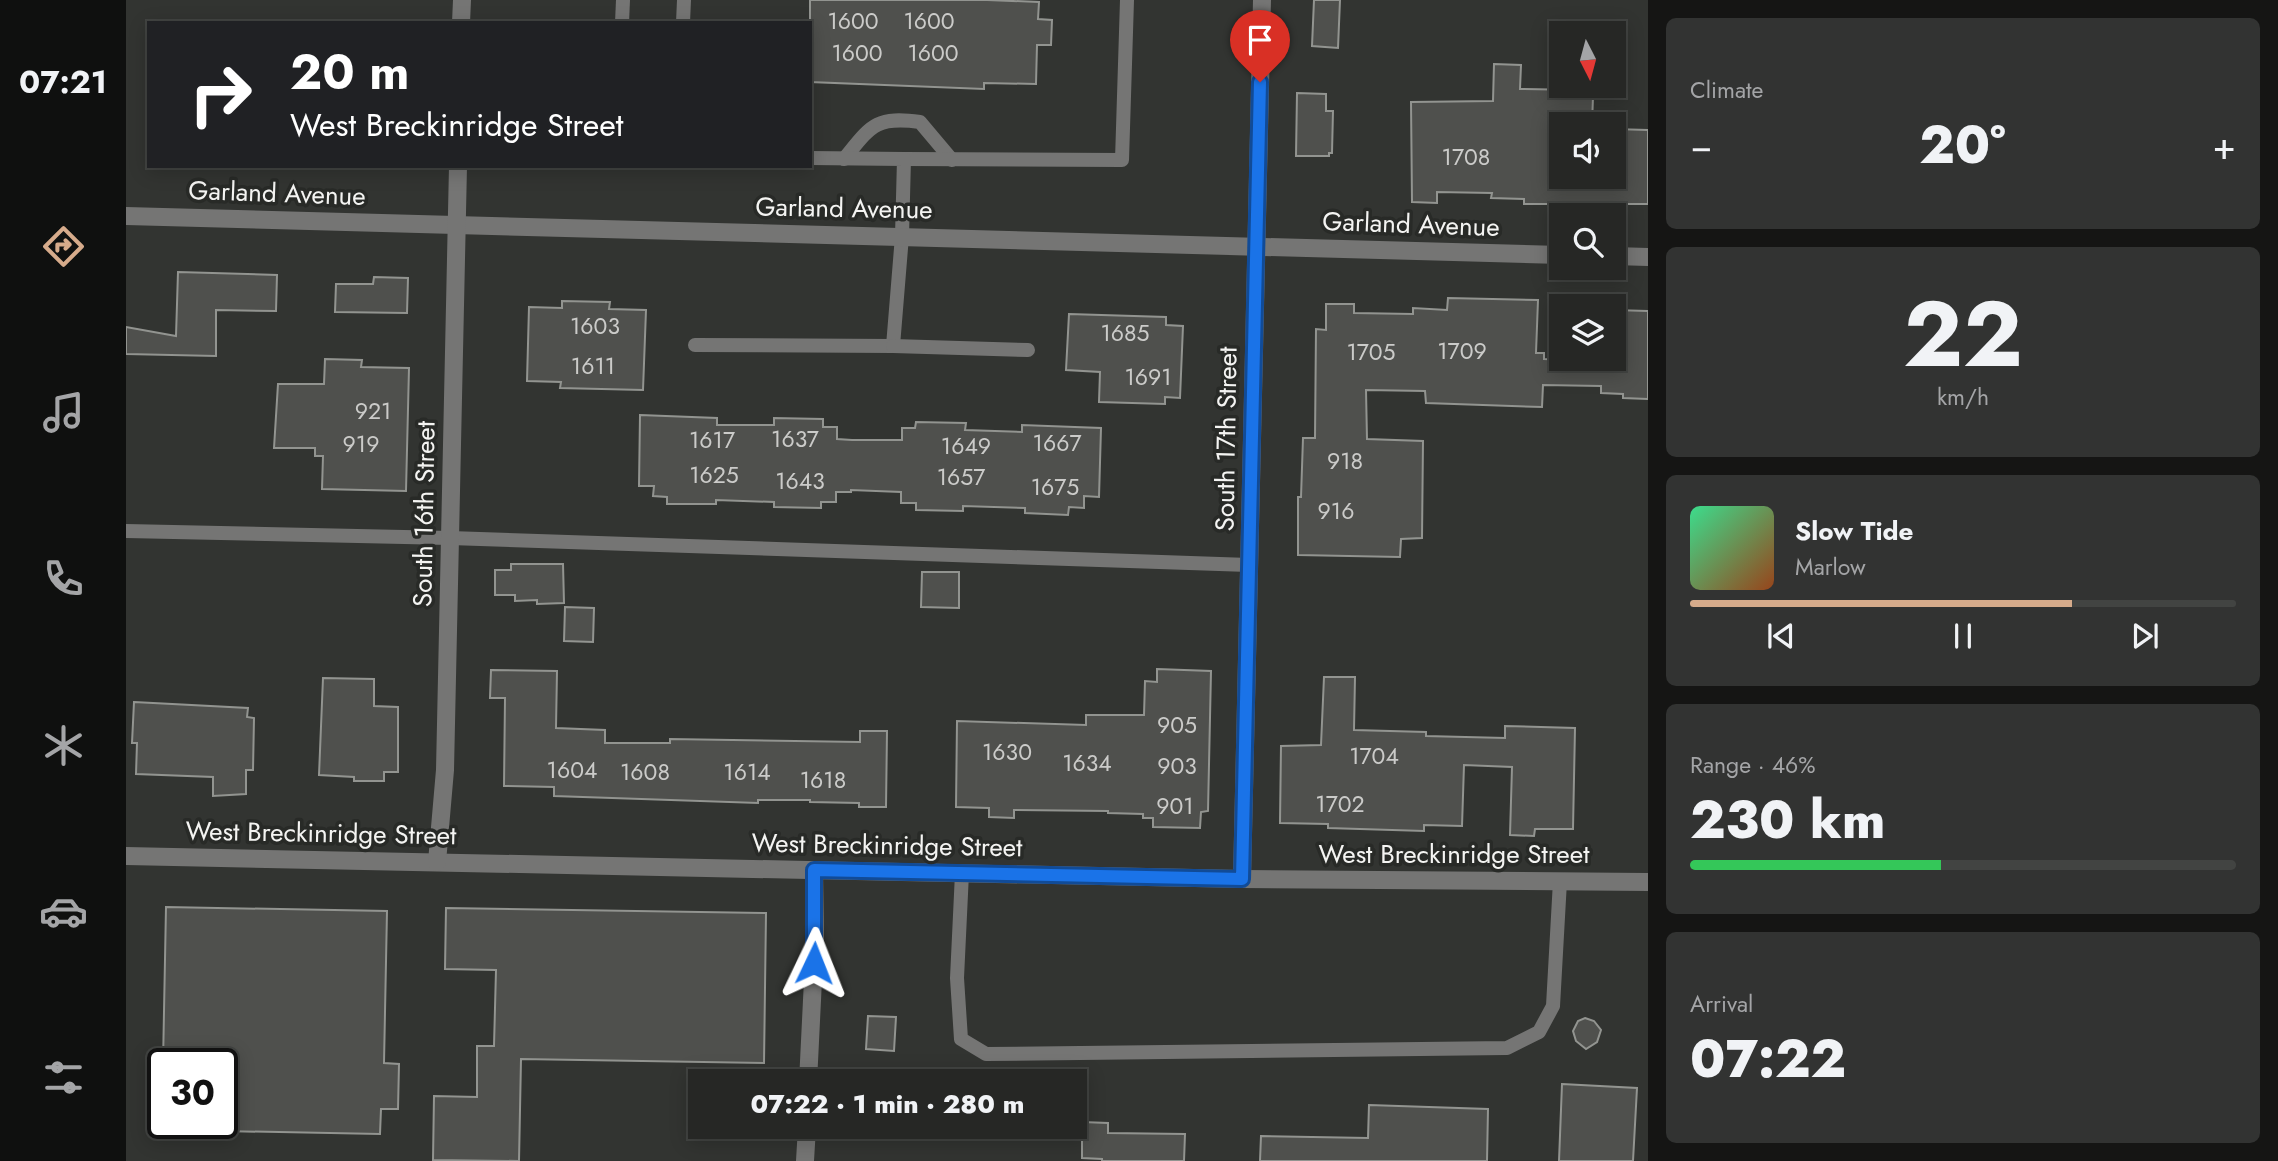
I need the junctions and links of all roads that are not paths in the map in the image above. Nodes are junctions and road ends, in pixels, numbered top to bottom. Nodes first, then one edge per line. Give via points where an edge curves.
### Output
1 (462, 0) edge
2 (623, 0) edge
3 (684, 0) edge
4 (1127, 0) edge
5 (1262, 0) edge
6 (461, 21) edge
7 (622, 21) edge
8 (683, 21) edge
9 (812, 158) edge
10 (845, 159) junction
11 (904, 159) junction
12 (952, 160) junction
13 (458, 168) edge
14 (126, 216) edge
15 (457, 225) junction
16 (902, 236) junction
17 (1256, 245) junction
18 (1549, 255) edge
19 (1626, 256) edge
20 (1648, 257) edge
21 (695, 345) dead end
22 (893, 346) junction
23 (1028, 351) dead end
24 (126, 531) edge
25 (450, 538) junction
26 (1249, 565) junction
27 (126, 856) edge
28 (438, 862) junction
29 (814, 870) junction
30 (962, 873) junction
31 (1242, 879) junction
32 (1560, 881) junction
33 (1648, 882) edge
34 (809, 1069) edge
35 (807, 1139) edge
36 (806, 1161) edge

1 - 6 street
2 - 7 lane
3 - 8 lane
4 - 12 lane via 1122,160
5 - 17 street, South 17th Street
9 - 10 lane
10 - 11 lane
10 - 12 lane via 871,126 895,119 920,122
11 - 12 lane
11 - 16 lane
13 - 15 street, South 16th Street
14 - 15 street, Garland Avenue
15 - 16 street, Garland Avenue
15 - 25 street, South 16th Street
16 - 17 street, Garland Avenue
16 - 22 lane
17 - 18 street, Garland Avenue
17 - 26 street, South 17th Street
19 - 20 street
21 - 22 lane
22 - 23 lane
24 - 25 lane
25 - 26 lane
25 - 28 street, South 16th Street via 445,770
26 - 31 street, South 17th Street
27 - 28 street, West Breckinridge Street
28 - 29 street, West Breckinridge Street
29 - 30 street, West Breckinridge Street
29 - 34 street
30 - 31 street, West Breckinridge Street
30 - 32 lane via 957,978 961,1039 986,1054 1507,1048 1539,1032 1553,1006
31 - 32 street, West Breckinridge Street
32 - 33 street, West Breckinridge Street
35 - 36 street

